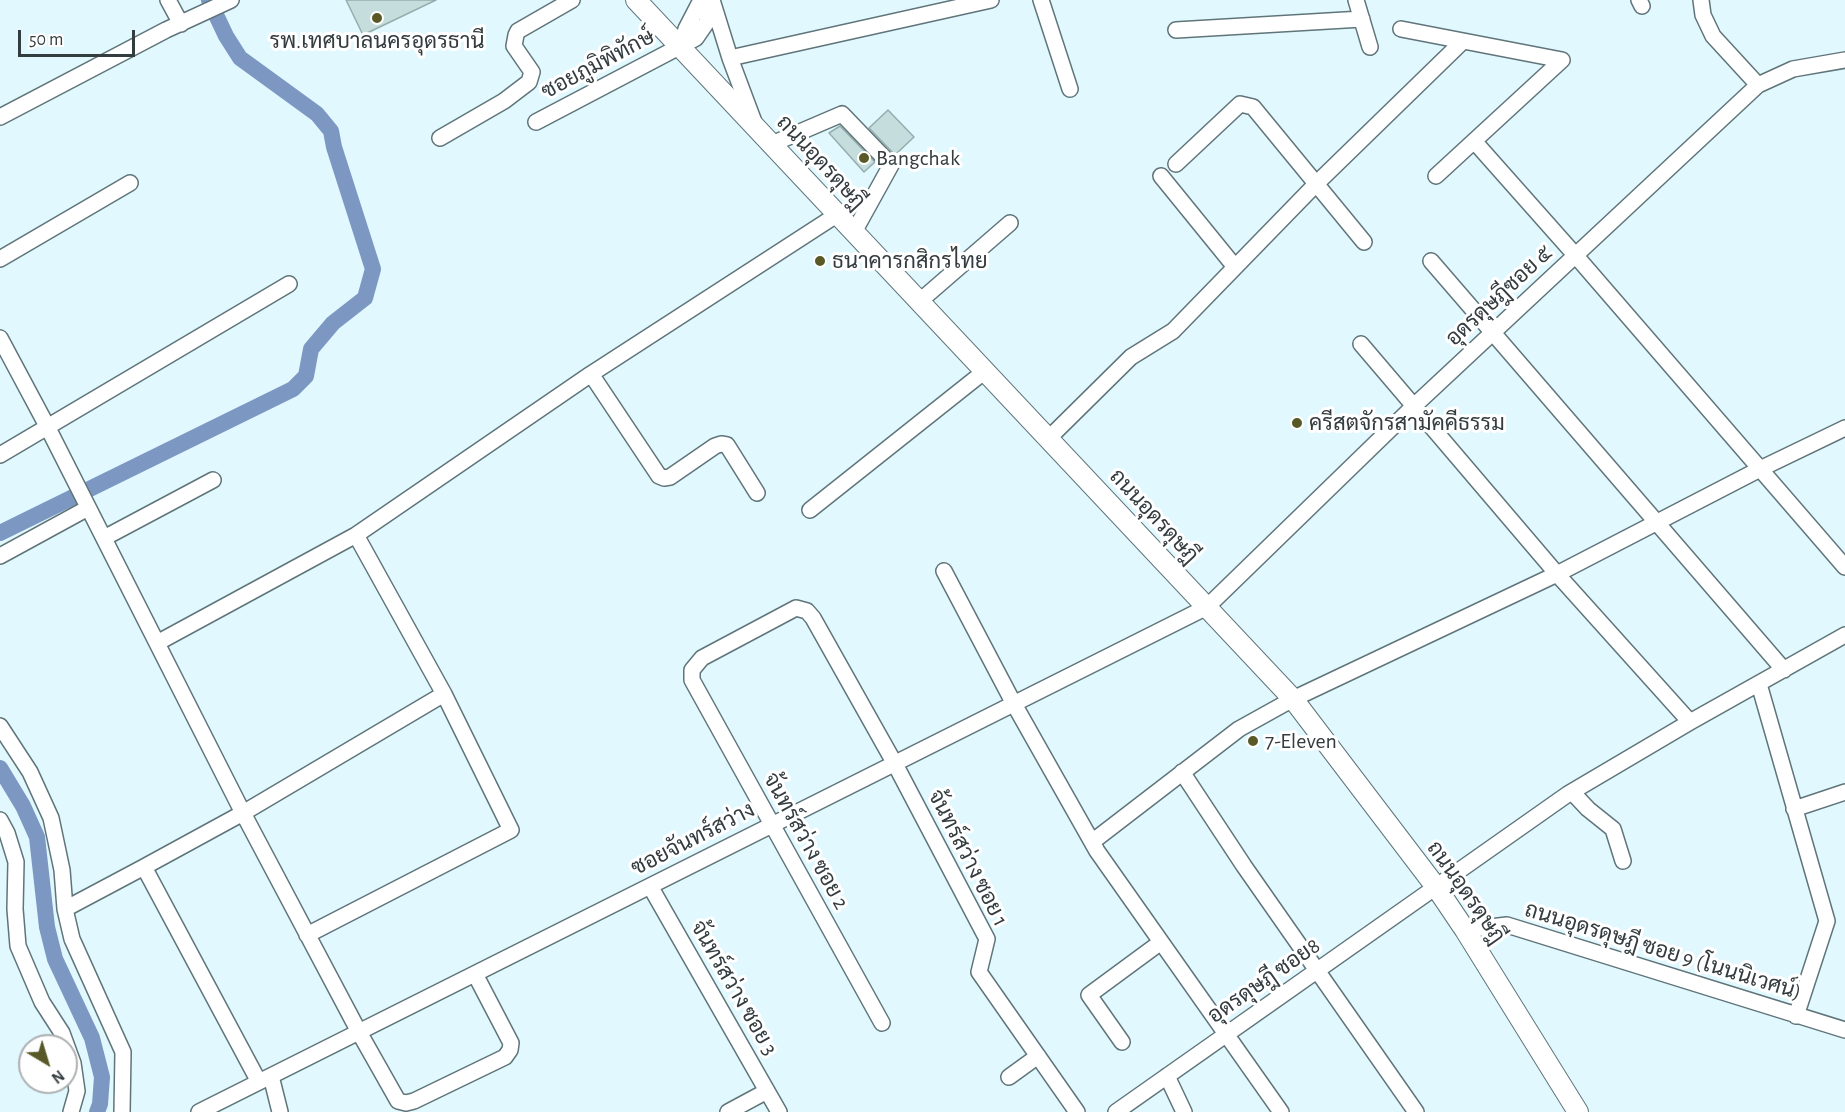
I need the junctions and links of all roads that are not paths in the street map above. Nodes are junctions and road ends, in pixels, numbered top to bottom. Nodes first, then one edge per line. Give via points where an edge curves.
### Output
1 (168, 0) edge
2 (572, 0) edge
3 (636, 0) edge
4 (701, 0) edge
5 (710, 0) edge
6 (991, 0) edge
7 (1041, 0) edge
8 (1356, 0) edge
9 (1701, 0) edge
10 (228, 1) edge
11 (1362, 20) junction
12 (181, 24) junction
13 (1401, 29) dead end
14 (1176, 30) dead end
15 (1463, 41) junction
16 (680, 47) junction
17 (1370, 47) dead end
18 (730, 58) junction
19 (1845, 60) edge
20 (1758, 85) junction
21 (1070, 88) dead end
22 (0, 117) edge
23 (536, 122) dead end
24 (755, 127) junction
25 (440, 138) dead end
26 (1474, 141) junction
27 (772, 144) junction
28 (1176, 164) dead end
29 (1161, 176) dead end
30 (1436, 176) dead end
31 (130, 183) dead end
32 (1317, 183) junction
33 (838, 214) junction
34 (1010, 223) dead end
35 (854, 232) junction
36 (1364, 242) dead end
37 (1576, 255) junction
38 (0, 259) edge
39 (1431, 261) dead end
40 (1236, 267) junction
41 (289, 284) dead end
42 (920, 301) junction
43 (1493, 332) junction
44 (0, 338) edge
45 (1362, 344) dead end
46 (985, 371) junction
47 (591, 374) junction
48 (1414, 406) junction
49 (47, 426) junction
50 (1845, 428) edge
51 (1049, 438) junction
52 (0, 454) edge
53 (1760, 469) junction
54 (213, 480) dead end
55 (757, 493) dead end
56 (87, 505) junction
57 (810, 510) dead end
58 (1659, 523) junction
59 (356, 535) junction
60 (104, 538) junction
61 (0, 556) edge
62 (1845, 567) edge
63 (944, 571) dead end
64 (1557, 574) junction
65 (1207, 607) junction
66 (1845, 635) edge
67 (156, 642) junction
68 (1784, 670) junction
69 (692, 680) joint
70 (1759, 684) junction
71 (444, 694) junction
72 (1293, 699) junction
73 (1014, 704) junction
74 (1690, 722) junction
75 (0, 726) edge
76 (895, 764) junction
77 (1182, 772) junction
78 (1572, 792) junction
79 (1845, 792) edge
80 (1794, 809) junction
81 (243, 813) junction
82 (0, 820) edge
83 (771, 825) junction
84 (1092, 842) junction
85 (1623, 861) dead end
86 (144, 867) junction
87 (650, 886) junction
88 (1436, 887) junction
89 (65, 909) junction
90 (1465, 930) junction
91 (307, 935) junction
92 (1161, 942) junction
93 (1319, 971) junction
94 (475, 974) junction
95 (1796, 1016) junction
96 (882, 1023) dead end
97 (1845, 1030) edge
98 (359, 1032) junction
99 (1227, 1034) junction
100 (1122, 1042) dead end
101 (1038, 1056) junction
102 (1167, 1076) junction
103 (1009, 1077) dead end
104 (265, 1079) junction
105 (767, 1091) junction
106 (71, 1112) edge
107 (122, 1112) edge
108 (198, 1112) edge
109 (280, 1112) edge
110 (728, 1112) edge
111 (778, 1112) edge
112 (1077, 1112) edge
113 (1116, 1112) edge
114 (1184, 1112) edge
115 (1281, 1112) edge
116 (1416, 1112) edge
117 (1578, 1112) edge

1 - 12 street
2 - 25 street via 518,31 514,46 532,72 529,81 504,101
3 - 16 main road, ถนนอุดรดุษฎี
4 - 16 street
5 - 16 street, ซอยภูมิพิทักษ์ via 701,33
5 - 18 street
6 - 18 street
7 - 21 street
8 - 11 street
9 - 20 street via 1702,15 1713,36
10 - 12 street
11 - 14 street
11 - 17 street
12 - 22 street
13 - 15 street
15 - 26 street via 1562,60
15 - 32 street
16 - 23 street, ซอยภูมิพิทักษ์
16 - 24 main road, ถนนอุดรดุษฎี
18 - 24 street
19 - 20 street, อุดรดุษฎีซอย ๕ via 1793,69
20 - 37 street, อุดรดุษฎีซอย ๕
24 - 27 main road, ถนนอุดรดุษฎี
26 - 30 street
26 - 37 street
27 - 33 main road, ถนนอุดรดุษฎี
27 - 35 street via 842,114 883,156 891,165
28 - 32 street via 1240,104 1254,106
29 - 40 street
31 - 38 street
32 - 36 street
32 - 40 street
33 - 35 main road, ถนนอุดรดุษฎี
33 - 47 street
34 - 42 street
35 - 42 main road, ถนนอุดรดุษฎี
37 - 43 street, อุดรดุษฎีซอย ๕
37 - 53 street
39 - 43 street
40 - 51 street via 1173,331 1131,357
41 - 49 street
42 - 46 main road, ถนนอุดรดุษฎี
43 - 48 street, อุดรดุษฎีซอย ๕
43 - 58 street
44 - 49 street
45 - 48 street
46 - 51 main road, ถนนอุดรดุษฎี
46 - 57 street
47 - 55 street via 659,476 670,477 715,446 727,445
47 - 59 street
48 - 64 street
48 - 65 street, อุดรดุษฎีซอย ๕
49 - 52 street
49 - 56 street
50 - 53 street
51 - 65 main road, ถนนอุดรดุษฎี
53 - 58 street
53 - 62 street
54 - 60 street
56 - 60 street
56 - 61 street
58 - 64 street
58 - 68 street
59 - 67 street
59 - 71 street
60 - 67 street
63 - 73 street
64 - 72 street
64 - 74 street
65 - 72 main road, ถนนอุดรดุษฎี
65 - 73 street, ซอยจันทร์สว่าง
66 - 68 street, อุดรดุษฎี ซอย8
67 - 81 street
68 - 70 street, อุดรดุษฎี ซอย8
69 - 76 street, จ้นทร์สว่าง ซอย 1 via 692,670 702,658 796,608 807,611
69 - 83 street, จ้นทร์สว่าง ซอย 2
70 - 74 street, อุดรดุษฎี ซอย8
70 - 80 street
71 - 81 street
71 - 91 street via 511,830
72 - 77 street via 1239,729
72 - 88 main road, ถนนอุดรดุษฎี
73 - 76 street, ซอยจันทร์สว่าง
73 - 84 street
74 - 78 street, อุดรดุษฎี ซอย8
75 - 89 street via 30,772 51,818
76 - 83 street, ซอยจันทร์สว่าง
76 - 101 street, จ้นทร์สว่าง ซอย 1 via 987,939 979,972
77 - 84 street
77 - 93 street
78 - 85 street via 1613,828
78 - 88 street, อุดรดุษฎี ซอย8
79 - 80 street
80 - 95 street via 1827,921
81 - 86 street
81 - 91 street
82 - 106 street via 16,862 18,946 74,1063 77,1091
83 - 87 street, ซอยจันทร์สว่าง
83 - 96 street, จ้นทร์สว่าง ซอย 2
84 - 92 street
86 - 89 street
86 - 104 street
87 - 94 street, ซอยจันทร์สว่าง
87 - 105 street, จ้นทร์สว่าง ซอย 3
88 - 90 main road, ถนนอุดรดุษฎี
88 - 93 street, อุดรดุษฎี ซอย8
89 - 107 street via 72,939 123,1052
90 - 95 street, ถนนอุดรดุษฎี ซอย 9 (โนนนิเวศน์) via 1507,926
90 - 117 main road, ถนนอุดรดุษฎี
91 - 98 street
92 - 99 street
92 - 100 street via 1089,995
93 - 99 street, อุดรดุษฎี ซอย8
93 - 116 street
94 - 98 street, ซอยจันทร์สว่าง
94 - 98 street via 511,1043 505,1057 406,1103 398,1101
95 - 97 street, ถนนอุดรดุษฎี ซอย 9 (โนนนิเวศน์)
98 - 104 street, ซอยจันทร์สว่าง
99 - 102 street, อุดรดุษฎี ซอย8
99 - 115 street
101 - 103 street
101 - 112 street, จ้นทร์สว่าง ซอย 1
102 - 113 street, อุดรดุษฎี ซอย8
102 - 114 street
104 - 108 street, ซอยจันทร์สว่าง
104 - 109 street
105 - 110 street
105 - 111 street, จ้นทร์สว่าง ซอย 3

